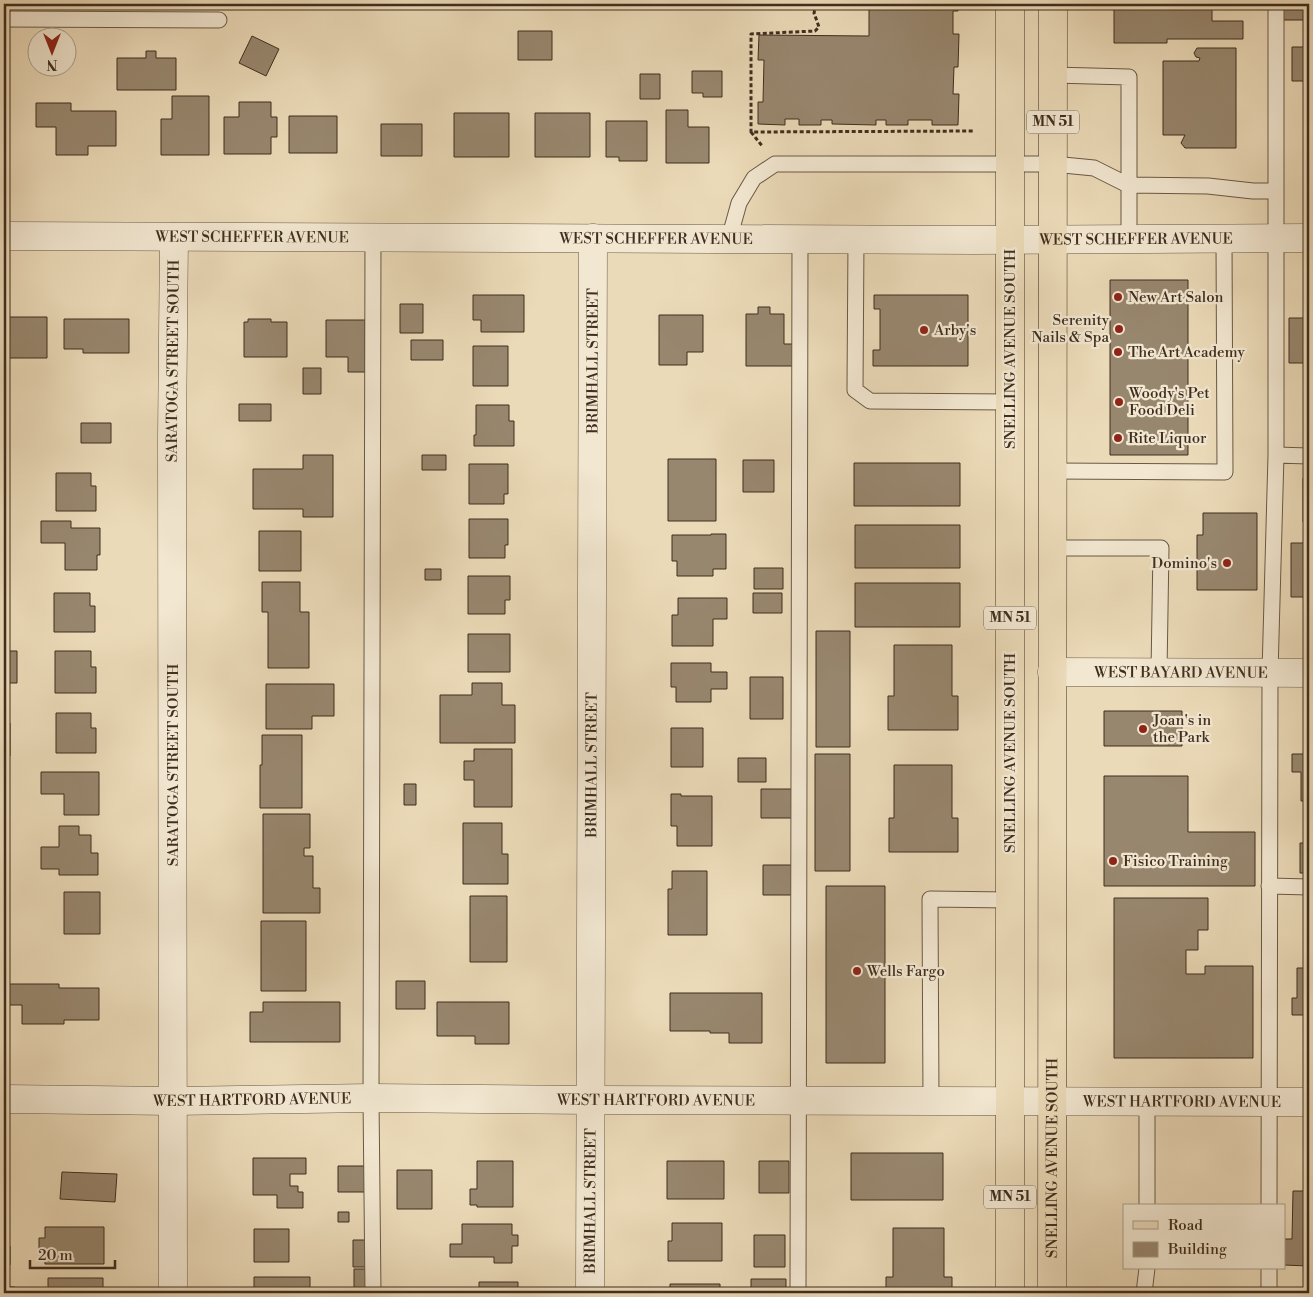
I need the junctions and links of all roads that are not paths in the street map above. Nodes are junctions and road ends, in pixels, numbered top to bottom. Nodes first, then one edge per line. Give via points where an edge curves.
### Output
1 (1010, 4) edge
2 (1053, 4) edge
3 (1276, 4) edge
4 (4, 19) edge
5 (220, 20) dead end
6 (1053, 75) junction
7 (1010, 164) junction
8 (1053, 164) junction
9 (1128, 185) junction
10 (1276, 190) junction
11 (4, 236) edge
12 (174, 237) junction
13 (373, 237) junction
14 (593, 238) junction
15 (1309, 238) edge
16 (729, 239) junction
17 (800, 239) junction
18 (856, 239) junction
19 (1129, 239) junction
20 (1224, 239) junction
21 (1277, 239) junction
22 (1010, 240) junction
23 (1053, 240) junction
24 (1009, 402) junction
25 (1276, 456) junction
26 (1309, 456) edge
27 (1052, 471) junction
28 (1052, 548) junction
29 (1052, 672) junction
30 (1159, 672) junction
31 (1270, 673) junction
32 (1309, 673) edge
33 (1269, 886) junction
34 (1309, 887) edge
35 (1010, 900) junction
36 (371, 1098) junction
37 (4, 1099) edge
38 (591, 1100) junction
39 (174, 1101) junction
40 (798, 1101) junction
41 (931, 1101) junction
42 (1010, 1101) junction
43 (1052, 1102) junction
44 (1147, 1102) junction
45 (1268, 1102) junction
46 (1309, 1102) edge
47 (1147, 1204) edge
48 (1269, 1204) edge
49 (1147, 1270) edge
50 (1269, 1270) edge
51 (173, 1293) edge
52 (373, 1293) edge
53 (590, 1293) edge
54 (798, 1293) edge
55 (1010, 1293) edge
56 (1052, 1293) edge
57 (1144, 1293) edge
58 (1269, 1293) edge

1 - 7 main road, SNELLING AVENUE SOUTH / MN 51
2 - 6 main road, SNELLING AVENUE SOUTH / MN 51
3 - 10 lane
4 - 5 lane
6 - 8 main road, SNELLING AVENUE SOUTH / MN 51
6 - 9 lane via 1129,77
7 - 8 lane
7 - 16 lane via 776,164 754,178 739,203
7 - 22 main road, SNELLING AVENUE SOUTH / MN 51
8 - 9 lane via 1094,168
8 - 23 main road, SNELLING AVENUE SOUTH / MN 51
9 - 10 lane
9 - 19 lane
10 - 21 lane
11 - 12 street, WEST SCHEFFER AVENUE
12 - 13 street, WEST SCHEFFER AVENUE
12 - 39 street, SARATOGA STREET SOUTH
13 - 14 street, WEST SCHEFFER AVENUE
13 - 36 lane
14 - 16 street, WEST SCHEFFER AVENUE
14 - 38 street, BRIMHALL STREET
15 - 21 street, WEST SCHEFFER AVENUE
16 - 17 street, WEST SCHEFFER AVENUE
17 - 18 street, WEST SCHEFFER AVENUE
17 - 40 lane
18 - 22 street, WEST SCHEFFER AVENUE
18 - 24 lane via 855,390 870,401
19 - 20 street, WEST SCHEFFER AVENUE
19 - 23 street, WEST SCHEFFER AVENUE
20 - 21 street, WEST SCHEFFER AVENUE
20 - 27 lane via 1225,472
21 - 25 lane
22 - 23 street, WEST SCHEFFER AVENUE
22 - 24 main road, SNELLING AVENUE SOUTH / MN 51
23 - 27 main road, SNELLING AVENUE SOUTH / MN 51
24 - 35 main road, SNELLING AVENUE SOUTH / MN 51
25 - 26 lane
25 - 31 lane
27 - 28 main road, SNELLING AVENUE SOUTH / MN 51
28 - 29 main road, SNELLING AVENUE SOUTH / MN 51
28 - 30 lane via 1161,548
29 - 30 street, WEST BAYARD AVENUE
29 - 43 main road, SNELLING AVENUE SOUTH / MN 51
30 - 31 street, WEST BAYARD AVENUE
31 - 32 street, WEST BAYARD AVENUE
31 - 33 lane
33 - 34 lane
33 - 45 lane
35 - 41 lane via 930,899
35 - 42 main road, SNELLING AVENUE SOUTH / MN 51
36 - 38 street, WEST HARTFORD AVENUE
36 - 39 street, WEST HARTFORD AVENUE
36 - 52 lane
37 - 39 street, WEST HARTFORD AVENUE
38 - 40 street, WEST HARTFORD AVENUE
38 - 53 street, BRIMHALL STREET
39 - 51 street, SARATOGA STREET SOUTH
40 - 41 street, WEST HARTFORD AVENUE
40 - 54 lane
41 - 42 street, WEST HARTFORD AVENUE
42 - 43 street, WEST HARTFORD AVENUE
42 - 55 main road, SNELLING AVENUE SOUTH / MN 51
43 - 44 street, WEST HARTFORD AVENUE
43 - 56 main road, SNELLING AVENUE SOUTH / MN 51
44 - 45 street, WEST HARTFORD AVENUE
44 - 47 lane
45 - 46 street, WEST HARTFORD AVENUE
45 - 48 lane
49 - 57 lane
50 - 58 lane

